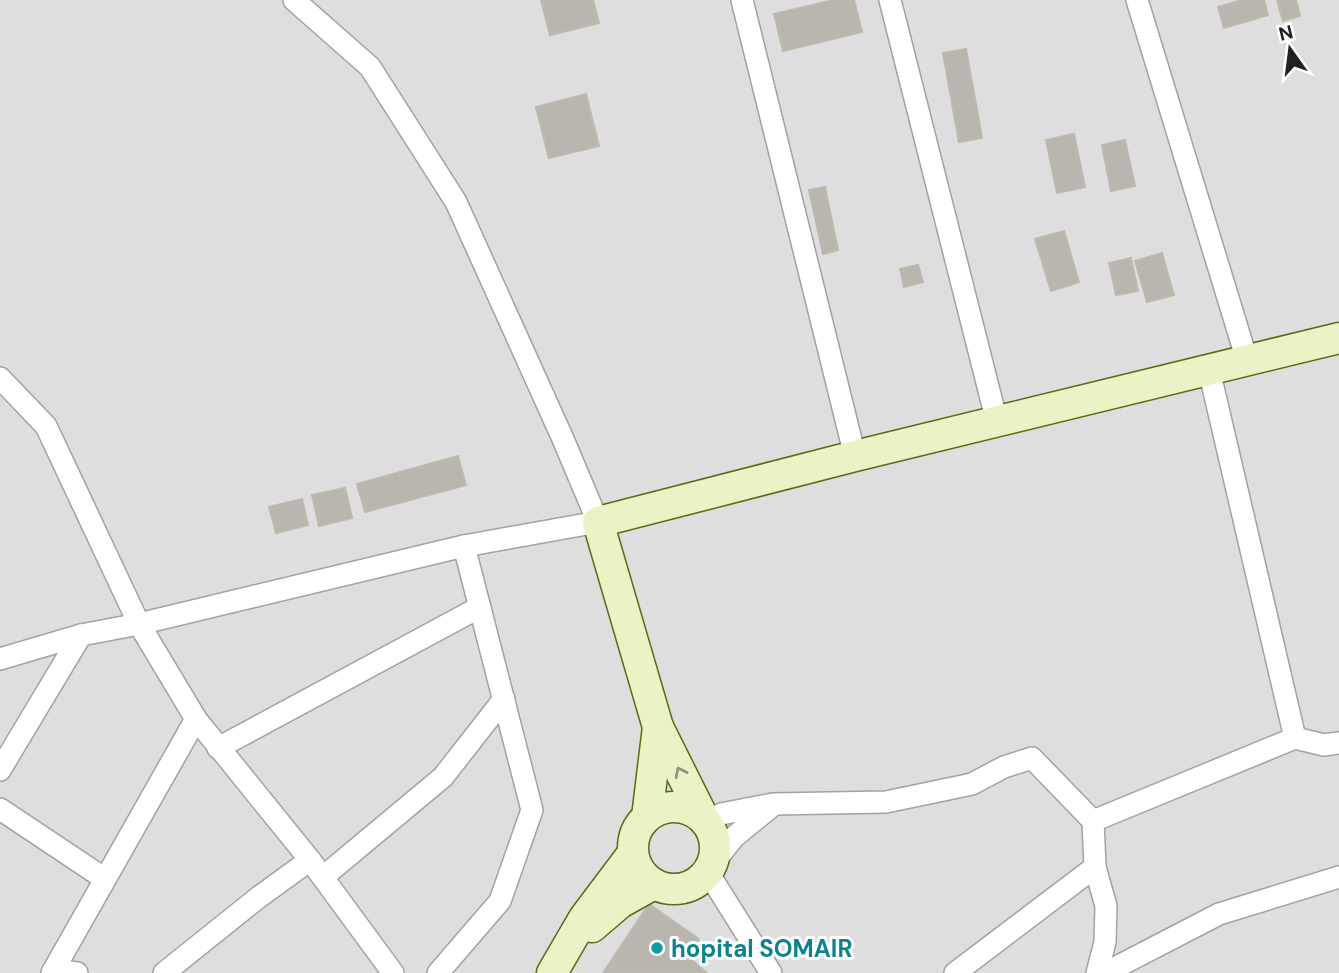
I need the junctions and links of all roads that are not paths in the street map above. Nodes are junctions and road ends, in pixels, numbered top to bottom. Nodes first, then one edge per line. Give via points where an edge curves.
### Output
1 (294, 0) edge
2 (742, 0) edge
3 (890, 0) edge
4 (1137, 0) edge
5 (1339, 338) edge
6 (1247, 360) junction
7 (1209, 370) junction
8 (0, 378) edge
9 (997, 422) junction
10 (855, 456) junction
11 (598, 522) junction
12 (464, 546) junction
13 (480, 607) junction
14 (139, 624) junction
15 (81, 635) junction
16 (0, 659) edge
17 (504, 699) junction
18 (196, 719) junction
19 (657, 727) junction
20 (1295, 738) junction
21 (1339, 743) edge
22 (218, 748) junction
23 (0, 770) edge
24 (773, 804) junction
25 (0, 809) edge
26 (647, 817) junction
27 (705, 820) junction
28 (1093, 821) junction
29 (633, 853) junction
30 (310, 860) junction
31 (1094, 867) junction
32 (707, 871) junction
33 (323, 877) junction
34 (1339, 877) edge
35 (106, 879) junction
36 (654, 884) junction
37 (559, 962) edge
38 (53, 971) edge
39 (77, 973) edge
40 (164, 973) edge
41 (393, 973) edge
42 (438, 973) edge
43 (771, 973) edge
44 (955, 973) edge
45 (1097, 973) edge
46 (1105, 973) edge

1 - 11 street via 370,67 456,202
2 - 10 street
3 - 9 street
4 - 6 street
5 - 6 street
6 - 7 street
7 - 9 street
7 - 20 street
8 - 14 street via 46,426
9 - 10 street
10 - 11 street
11 - 12 street
11 - 19 street
12 - 13 street
12 - 14 street
13 - 17 street
13 - 22 street
14 - 15 street
14 - 18 street
15 - 16 street
15 - 23 street
17 - 33 street via 443,778
17 - 42 street via 532,810 500,901
18 - 22 street
18 - 35 street
19 - 26 street
27 -> 19 street
20 - 21 street via 1324,745
20 - 28 street
22 - 30 street
24 - 27 street
24 - 28 street via 886,802 972,784 1004,766 1032,758
24 - 32 street via 734,837
25 - 35 street
26 - 27 street via 665,808 685,808
26 - 29 street via 636,833
27 - 32 street via 715,839 715,856
28 - 31 street
29 - 36 street via 640,872
29 - 37 street via 584,918
30 - 33 street
30 - 40 street
31 - 44 street
31 - 45 street via 1106,906 1105,943
32 - 36 street via 693,885 674,889
32 - 43 street
33 - 41 street
34 - 46 street via 1219,914
35 - 38 street
36 - 37 street via 620,903
38 - 39 street

